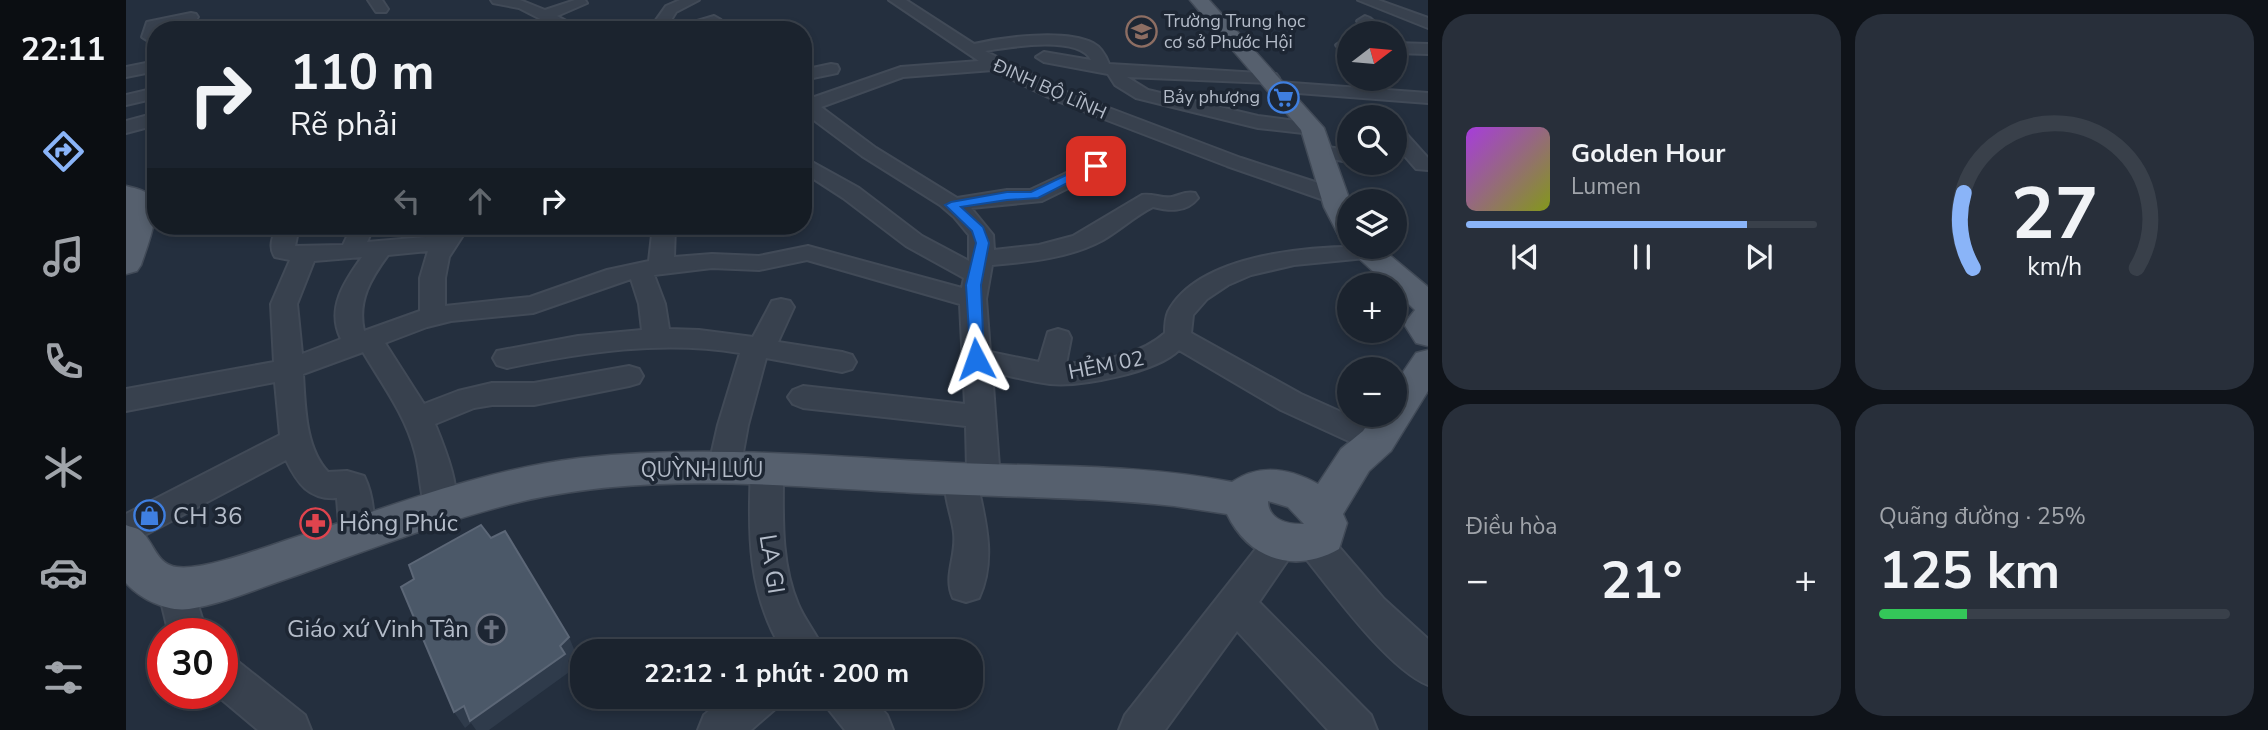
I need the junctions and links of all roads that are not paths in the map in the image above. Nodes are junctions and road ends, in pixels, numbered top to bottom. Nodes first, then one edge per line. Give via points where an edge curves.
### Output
1 (498, 0) edge
2 (689, 0) edge
3 (896, 0) edge
4 (1199, 0) edge
5 (1364, 0) edge
6 (580, 3) dead end
7 (1426, 9) edge
8 (545, 15) junction
9 (1410, 16) junction
10 (191, 18) dead end
11 (174, 21) edge
12 (557, 21) edge
13 (663, 21) edge
14 (1428, 23) edge
15 (1407, 48) edge
16 (971, 49) junction
17 (1428, 49) edge
18 (1044, 57) dead end
19 (996, 65) junction
20 (147, 68) edge
21 (831, 69) dead end
22 (1109, 69) junction
23 (126, 72) edge
24 (812, 73) edge
25 (1274, 82) junction
26 (1358, 92) junction
27 (1142, 94) junction
28 (140, 97) edge
29 (1419, 98) edge
30 (812, 105) edge
31 (1369, 105) edge
32 (1083, 106) junction
33 (812, 111) edge
34 (142, 123) edge
35 (1312, 128) junction
36 (1407, 145) edge
37 (1320, 152) junction
38 (1337, 154) edge
39 (1114, 159) dead end
40 (1407, 163) edge
41 (1426, 165) edge
42 (812, 169) edge
43 (1335, 196) junction
44 (1187, 198) dead end
45 (141, 199) edge
46 (1337, 200) edge
47 (951, 205) junction
48 (285, 235) edge
49 (359, 235) edge
50 (450, 235) edge
51 (661, 235) edge
52 (1337, 248) edge
53 (352, 251) junction
54 (379, 251) junction
55 (305, 255) junction
56 (1378, 259) edge
57 (126, 265) edge
58 (650, 267) junction
59 (976, 277) junction
60 (1428, 304) edge
61 (781, 307) dead end
62 (499, 309) junction
63 (1428, 316) edge
64 (433, 317) junction
65 (1428, 334) edge
66 (1177, 337) junction
67 (657, 338) junction
68 (1058, 338) dead end
69 (363, 342) junction
70 (758, 349) junction
71 (507, 358) junction
72 (976, 359) junction
73 (842, 362) dead end
74 (1428, 362) edge
75 (289, 369) junction
76 (1050, 374) junction
77 (629, 376) dead end
78 (516, 393) junction
79 (803, 397) dead end
80 (126, 400) edge
81 (979, 416) junction
82 (418, 419) junction
83 (297, 440) junction
84 (1366, 450) junction
85 (724, 469) junction
86 (767, 470) junction
87 (972, 480) junction
88 (1263, 493) junction
89 (441, 506) junction
90 (126, 530) edge
91 (1305, 532) junction
92 (357, 536) junction
93 (126, 544) edge
94 (966, 586) dead end
95 (176, 589) junction
96 (1237, 605) junction
97 (184, 618) edge
98 (797, 639) edge
99 (1428, 666) edge
100 (238, 687) edge
101 (744, 709) edge
102 (854, 709) edge
103 (290, 730) edge
104 (719, 730) edge
105 (872, 730) edge
106 (1140, 730) edge
107 (1356, 730) edge

1 - 8 street
2 - 13 street via 671,9
3 - 16 street, ĐINH BỘ LĨNH
4 - 25 main road
5 - 9 street
6 - 8 street
7 - 9 street
8 - 12 street
9 - 14 street
10 - 11 street
15 - 17 street
16 - 19 street, ĐINH BỘ LĨNH
16 - 22 street via 1010,43 1076,43 1091,49
18 - 22 street
19 - 30 street via 901,72
19 - 32 street, ĐINH BỘ LĨNH
20 - 23 street
21 - 24 street
22 - 25 street
22 - 27 street
25 - 26 street
25 - 35 main road
26 - 29 street
26 - 31 street
27 - 32 street
27 - 35 street via 1258,122
28 - 34 street
32 - 43 street, ĐINH BỘ LĨNH
33 - 47 street
35 - 37 main road
36 - 41 street
37 - 38 street
37 - 43 main road
39 - 47 street via 1034,196
40 - 41 street
42 - 59 street via 914,241
43 - 46 main road
44 - 59 street via 1172,205 1150,200 1094,234 1010,257
45 - 57 main road via 138,229
47 - 59 street via 982,236
48 - 55 street via 283,252
49 - 53 street
50 - 54 street
50 - 64 street via 433,265
51 - 58 street
52 - 66 street via 1234,272 1185,307
53 - 54 street
53 - 55 street
54 - 69 street via 351,291 349,333
55 - 75 street via 284,302
56 - 60 main road
58 - 59 street via 712,261 759,263 808,253
58 - 62 street via 550,300
58 - 67 street
59 - 72 street
61 - 70 street
62 - 64 street
62 - 71 street
63 - 65 main road via 1421,324
64 - 69 street
66 - 76 street, HẺM 02 via 1161,352 1143,359
66 - 84 street
67 - 70 street via 699,339
67 - 71 street via 584,342
68 - 76 street
69 - 75 street
69 - 82 street
70 - 73 street
70 - 85 street
71 - 78 street
72 - 76 street, HẺM 02
72 - 81 street
74 - 84 main road
75 - 80 street
75 - 83 street
77 - 78 street via 534,394
78 - 82 street via 468,398
79 - 81 street
81 - 87 street
82 - 89 street via 431,452
83 - 90 street
83 - 92 street via 309,475 317,483 352,485
84 - 88 main road
84 - 91 main road
85 - 86 main road, QUỲNH LƯU
85 - 89 main road, QUỲNH LƯU via 587,473
86 - 87 main road, QUỲNH LƯU
86 - 98 street, LA GI via 765,527 771,580 783,617
87 - 88 main road, QUỲNH LƯU
87 - 94 street
88 - 91 main road via 1246,509 1259,528
89 - 92 main road, QUỲNH LƯU
91 - 96 street
91 - 99 street via 1363,602
92 - 95 main road, QUỲNH LƯU via 226,579
93 - 95 main road via 154,581
95 - 97 street
96 - 106 street
96 - 107 street
100 - 103 street
101 - 104 street
102 - 105 street

